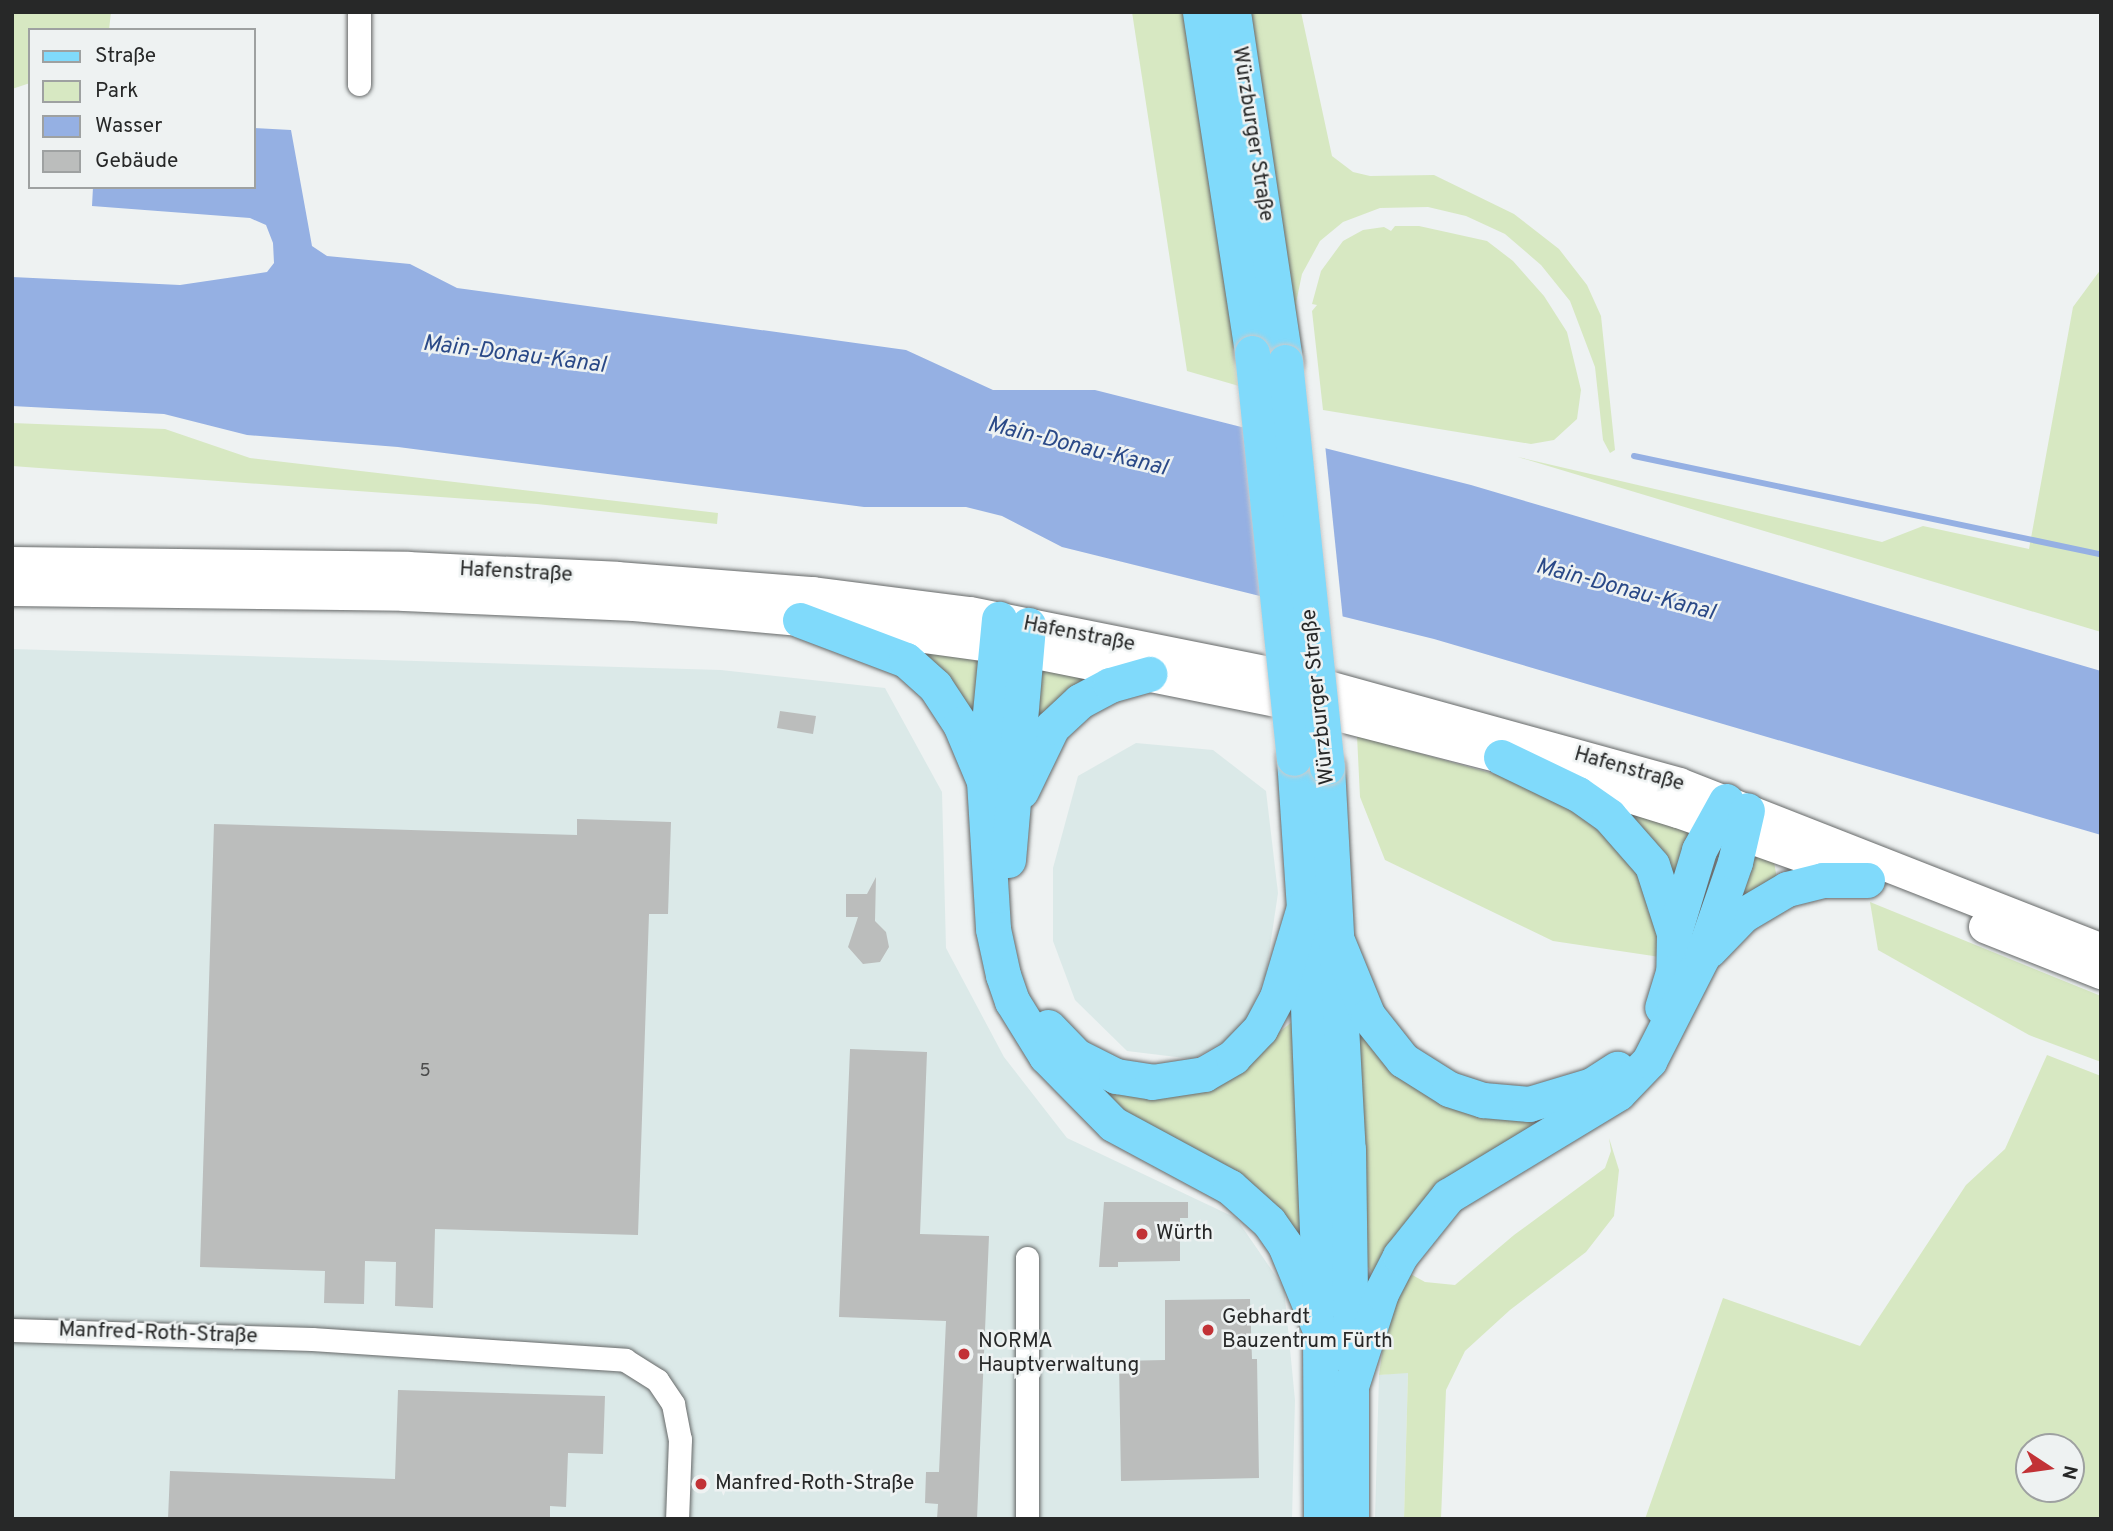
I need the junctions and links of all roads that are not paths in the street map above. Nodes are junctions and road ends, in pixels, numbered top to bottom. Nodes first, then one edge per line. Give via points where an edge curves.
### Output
1 (359, 12) edge
2 (1200, 12) edge
3 (1233, 12) edge
4 (359, 84) dead end
5 (12, 563) edge
6 (12, 590) edge
7 (800, 620) junction
8 (1012, 635) junction
9 (1149, 674) junction
10 (1501, 757) junction
11 (984, 781) junction
12 (1010, 817) junction
13 (1732, 817) junction
14 (1867, 880) junction
15 (1304, 906) junction
16 (1674, 933) junction
17 (1338, 943) junction
18 (2101, 949) edge
19 (1702, 957) junction
20 (2101, 974) edge
21 (1027, 1258) dead end
22 (12, 1330) edge
23 (1321, 1330) junction
24 (1351, 1386) junction
25 (677, 1519) edge
26 (1027, 1519) edge
27 (1321, 1519) edge
28 (1351, 1519) edge

1 - 4 street
2 - 15 main road, Würzburger Straße, bridge via 1252,353 1294,758
3 - 17 main road, Würzburger Straße, bridge via 1285,362 1327,767
5 - 8 main road, Hafenstraße via 408,568 617,578 813,593
6 - 7 main road, Hafenstraße via 404,595 634,606
7 - 8 main road, Hafenstraße
7 - 11 main road via 888,651 920,671 949,706
8 - 9 main road, Hafenstraße
8 - 11 main road
8 - 12 main road
8 - 13 main road, Hafenstraße via 1299,679 1516,736
9 - 10 main road, Hafenstraße via 1306,707
9 - 12 main road via 1110,685 1080,701 1052,727
10 - 13 main road, Hafenstraße
10 - 16 main road via 1578,794 1635,841 1652,865
11 - 23 main road via 993,929 1007,988 1027,1028 1068,1083 1113,1124 1214,1176 1269,1222 1285,1245
12 - 15 main road via 1006,890 1025,981 1059,1041 1093,1068 1116,1076 1167,1082 1204,1074 1233,1057 1260,1029 1277,997
13 - 14 main road, Hafenstraße
13 - 16 main road
13 - 18 main road, Hafenstraße
13 - 19 main road
14 - 19 main road via 1823,880 1787,889 1742,915
14 - 20 main road, Hafenstraße
15 - 23 main road, Würzburger Straße
16 - 17 main road via 1673,972 1661,1009 1642,1041 1618,1068 1592,1085 1529,1104 1483,1100 1448,1089 1403,1060 1368,1016
17 - 24 main road, Würzburger Straße via 1348,1149
19 - 24 main road via 1661,1043 1618,1093 1448,1195 1423,1225 1381,1293
21 - 26 street
22 - 25 street, Manfred-Roth-Straße via 320,1339 625,1360 657,1380 673,1404 680,1439
23 - 27 main road, Würzburger Straße
24 - 28 main road, Würzburger Straße

